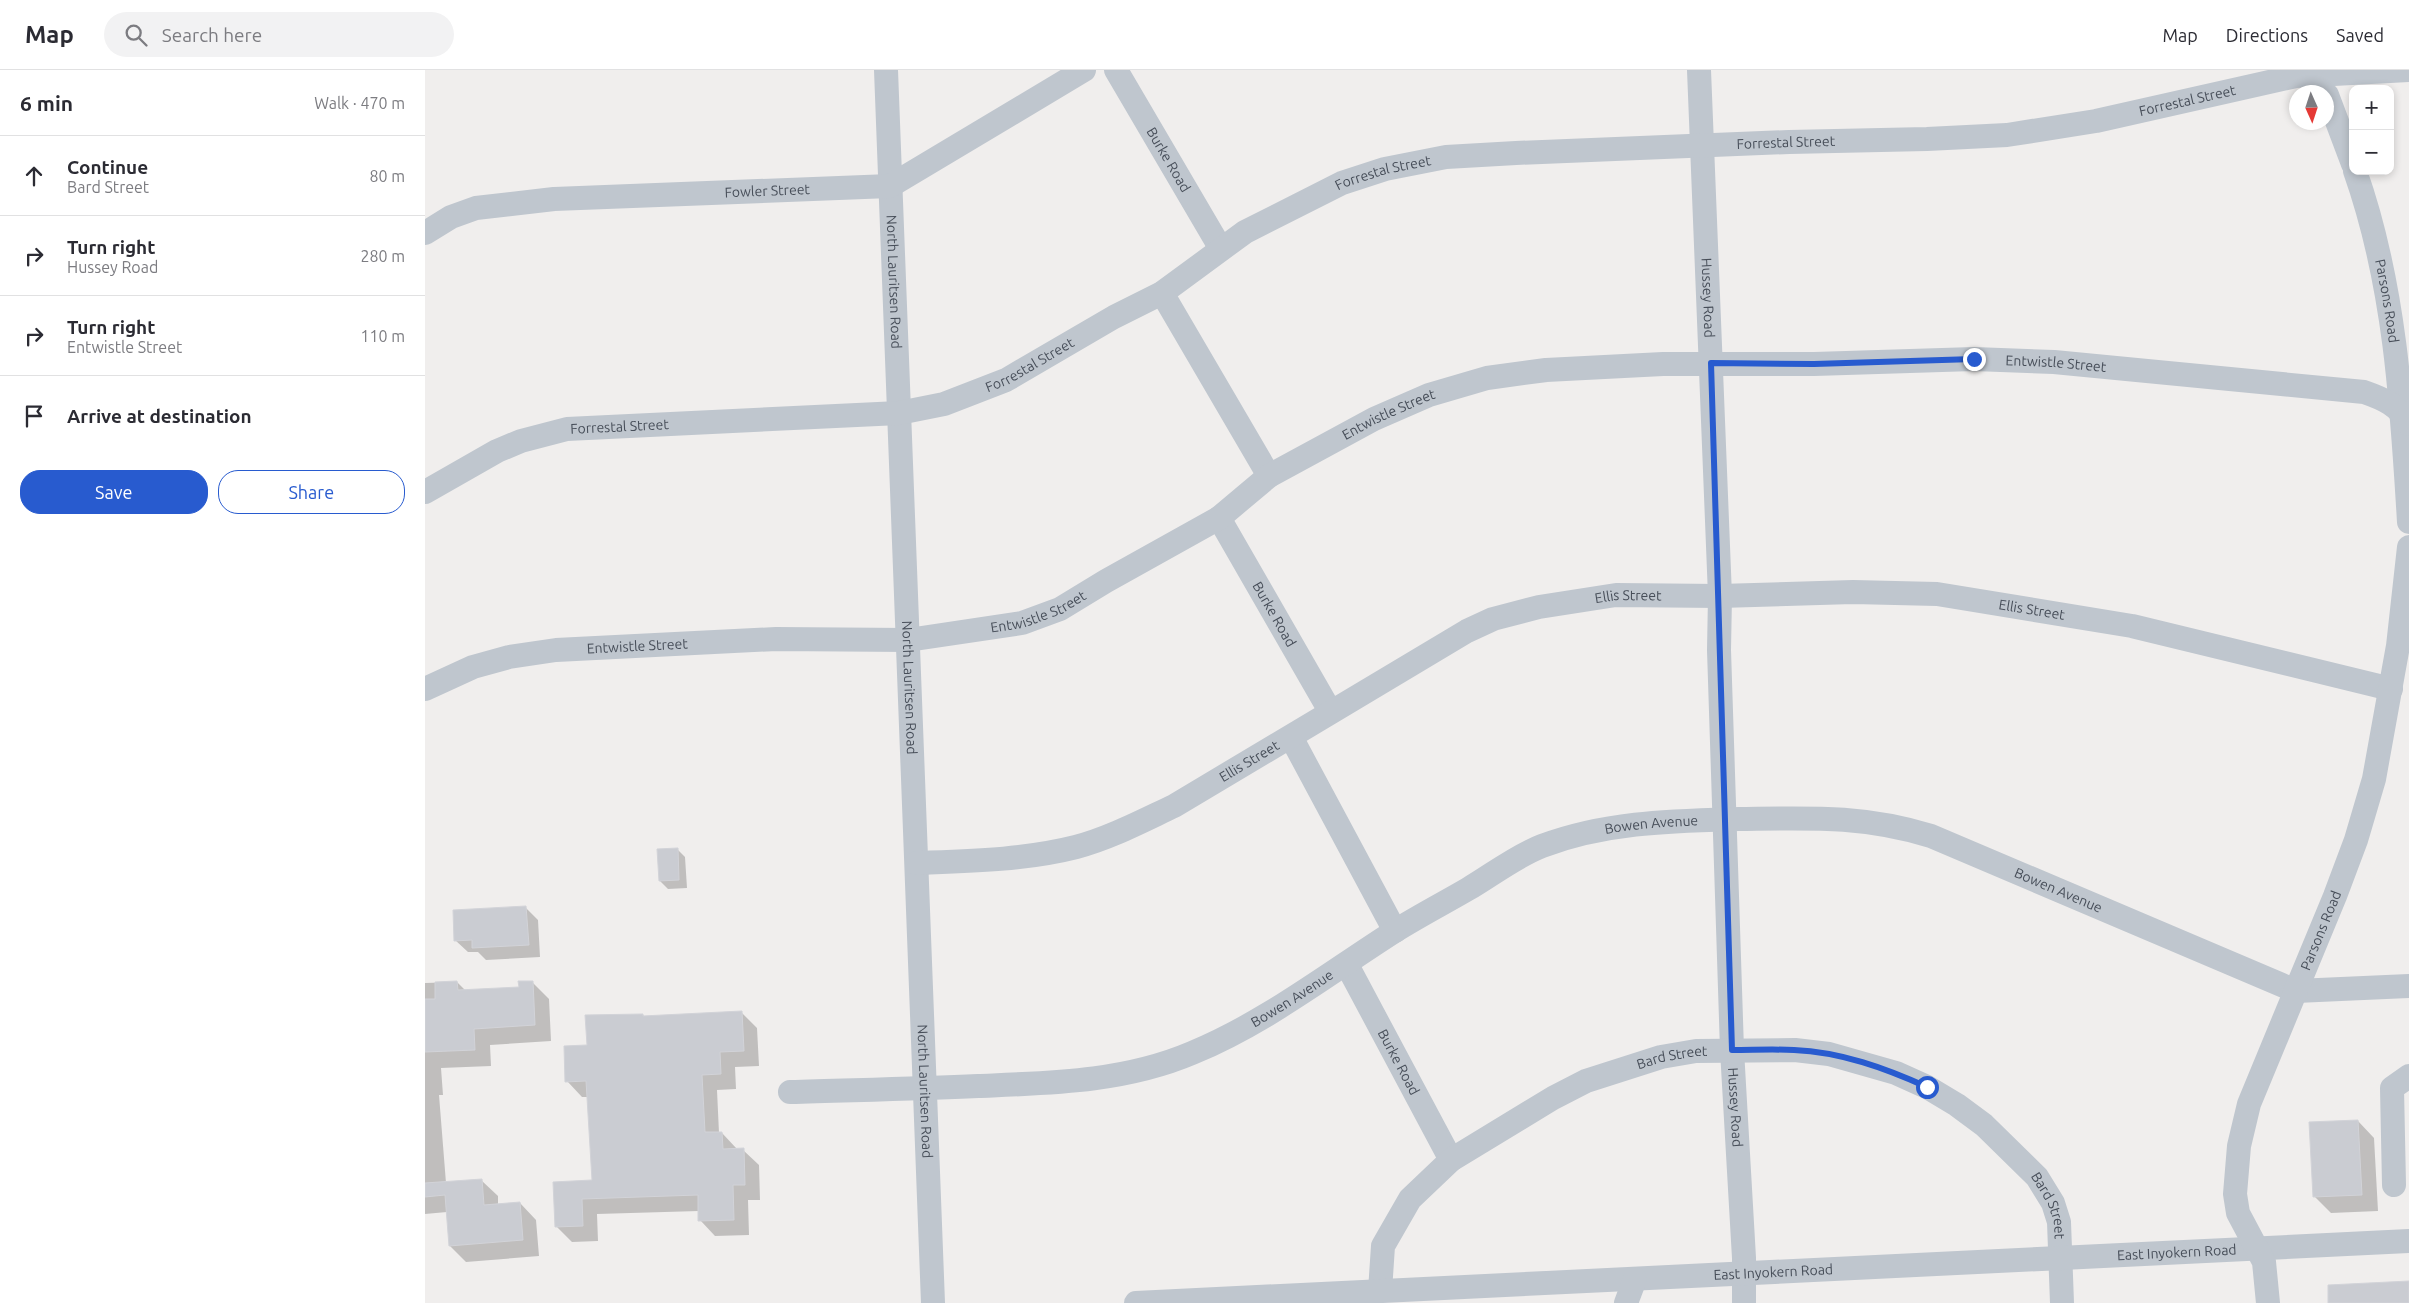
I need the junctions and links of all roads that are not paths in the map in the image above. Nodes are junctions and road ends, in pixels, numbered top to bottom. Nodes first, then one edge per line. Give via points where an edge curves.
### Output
1 (885, 70) edge
2 (1084, 70) edge
3 (1116, 70) edge
4 (1699, 70) edge
5 (2409, 70) edge
6 (2321, 83) edge
7 (1701, 146) junction
8 (2349, 154) edge
9 (2356, 175) edge
10 (890, 186) junction
11 (425, 233) edge
12 (1221, 249) junction
13 (1161, 293) junction
14 (1711, 363) junction
15 (899, 413) junction
16 (2406, 419) edge
17 (1269, 476) junction
18 (425, 492) edge
19 (1219, 518) junction
20 (2409, 522) edge
21 (2409, 547) edge
22 (1720, 596) junction
23 (908, 640) junction
24 (425, 689) edge
25 (2391, 689) junction
26 (1330, 711) junction
27 (1291, 737) junction
28 (1726, 820) junction
29 (917, 863) junction
30 (1395, 932) junction
31 (1347, 965) junction
32 (2409, 986) edge
33 (2296, 991) junction
34 (1732, 1050) junction
35 (2409, 1076) edge
36 (924, 1088) junction
37 (790, 1092) dead end
38 (1451, 1160) junction
39 (2394, 1185) dead end
40 (2409, 1241) edge
41 (2257, 1248) junction
42 (2060, 1259) junction
43 (1744, 1274) junction
44 (1635, 1279) junction
45 (1380, 1291) junction
46 (933, 1303) edge
47 (1136, 1303) edge
48 (1626, 1303) edge
49 (1744, 1303) edge
50 (2062, 1303) edge
51 (2268, 1303) edge

1 - 10 street, North Lauritsen Road
2 - 10 street, Fowler Street
3 - 12 street, Burke Road
4 - 7 street, Hussey Road
5 - 6 street, Forrestal Street
6 - 7 street, Forrestal Street via 2296,76 2096,121 2007,134
6 - 8 street
7 - 12 street, Forrestal Street via 1446,157 1385,168 1342,183 1245,232
7 - 14 street, Hussey Road
9 - 16 street, Parsons Road via 2381,262
10 - 11 street, Fowler Street via 554,199 477,208 451,217
10 - 15 street, North Lauritsen Road
12 - 13 street, Forrestal Street
13 - 15 street, Forrestal Street via 1006,380 944,404
13 - 17 street
14 - 16 street, Entwistle Street via 1814,364 1974,359 2054,362 2364,392 2389,401
14 - 17 street, Entwistle Street via 1546,370 1487,378 1429,395 1375,419
14 - 22 street, Hussey Road
15 - 18 street, Forrestal Street via 567,429 497,451
15 - 23 street, North Lauritsen Road
16 - 20 street, Parsons Road
17 - 19 street, Entwistle Street
19 - 23 street, Entwistle Street via 1060,609 1023,623
19 - 26 street, Burke Road
21 - 25 street, Parsons Road
22 - 25 street, Ellis Street via 1853,592 1937,594 2131,626
22 - 26 street, Ellis Street via 1615,595 1539,607 1493,619 1467,630
22 - 28 street, Hussey Road
23 - 24 street, Entwistle Street via 776,639 556,650 509,657 473,667
23 - 29 street, North Lauritsen Road
25 - 33 street, Parsons Road via 2374,779 2356,840
26 - 27 street, Ellis Street
27 - 29 street, Ellis Street via 1174,806 1076,847 976,861
27 - 30 street
28 - 30 street, Bowen Avenue via 1656,821 1618,826 1539,848
28 - 33 street, Bowen Avenue via 1858,819 1931,836
28 - 34 street, Hussey Road
29 - 36 street, North Lauritsen Road
30 - 31 street, Bowen Avenue
31 - 36 street, Bowen Avenue via 1247,1027 1192,1053 1142,1070 1089,1080
31 - 38 street, Burke Road
32 - 33 street, Bowen Avenue
33 - 41 street, Parsons Road via 2249,1104 2239,1146 2235,1194 2238,1213
34 - 38 street, Bard Street via 1696,1051 1661,1057 1586,1081
34 - 42 street, Bard Street via 1795,1050 1863,1062 1927,1087 1957,1105 2037,1177 2053,1203 2059,1222
34 - 43 street, Hussey Road
35 - 39 street via 2392,1088
36 - 37 street, Bowen Avenue
36 - 46 street, North Lauritsen Road
38 - 45 street, Bard Street via 1411,1199 1383,1246
40 - 41 street, East Inyokern Road
41 - 42 street, East Inyokern Road
41 - 51 street, Parsons Road via 2264,1262
42 - 43 street, East Inyokern Road
42 - 50 street, Bard Street
43 - 44 street, East Inyokern Road
43 - 49 street, Hussey Road
44 - 45 street, East Inyokern Road
44 - 48 street
45 - 47 street, East Inyokern Road

